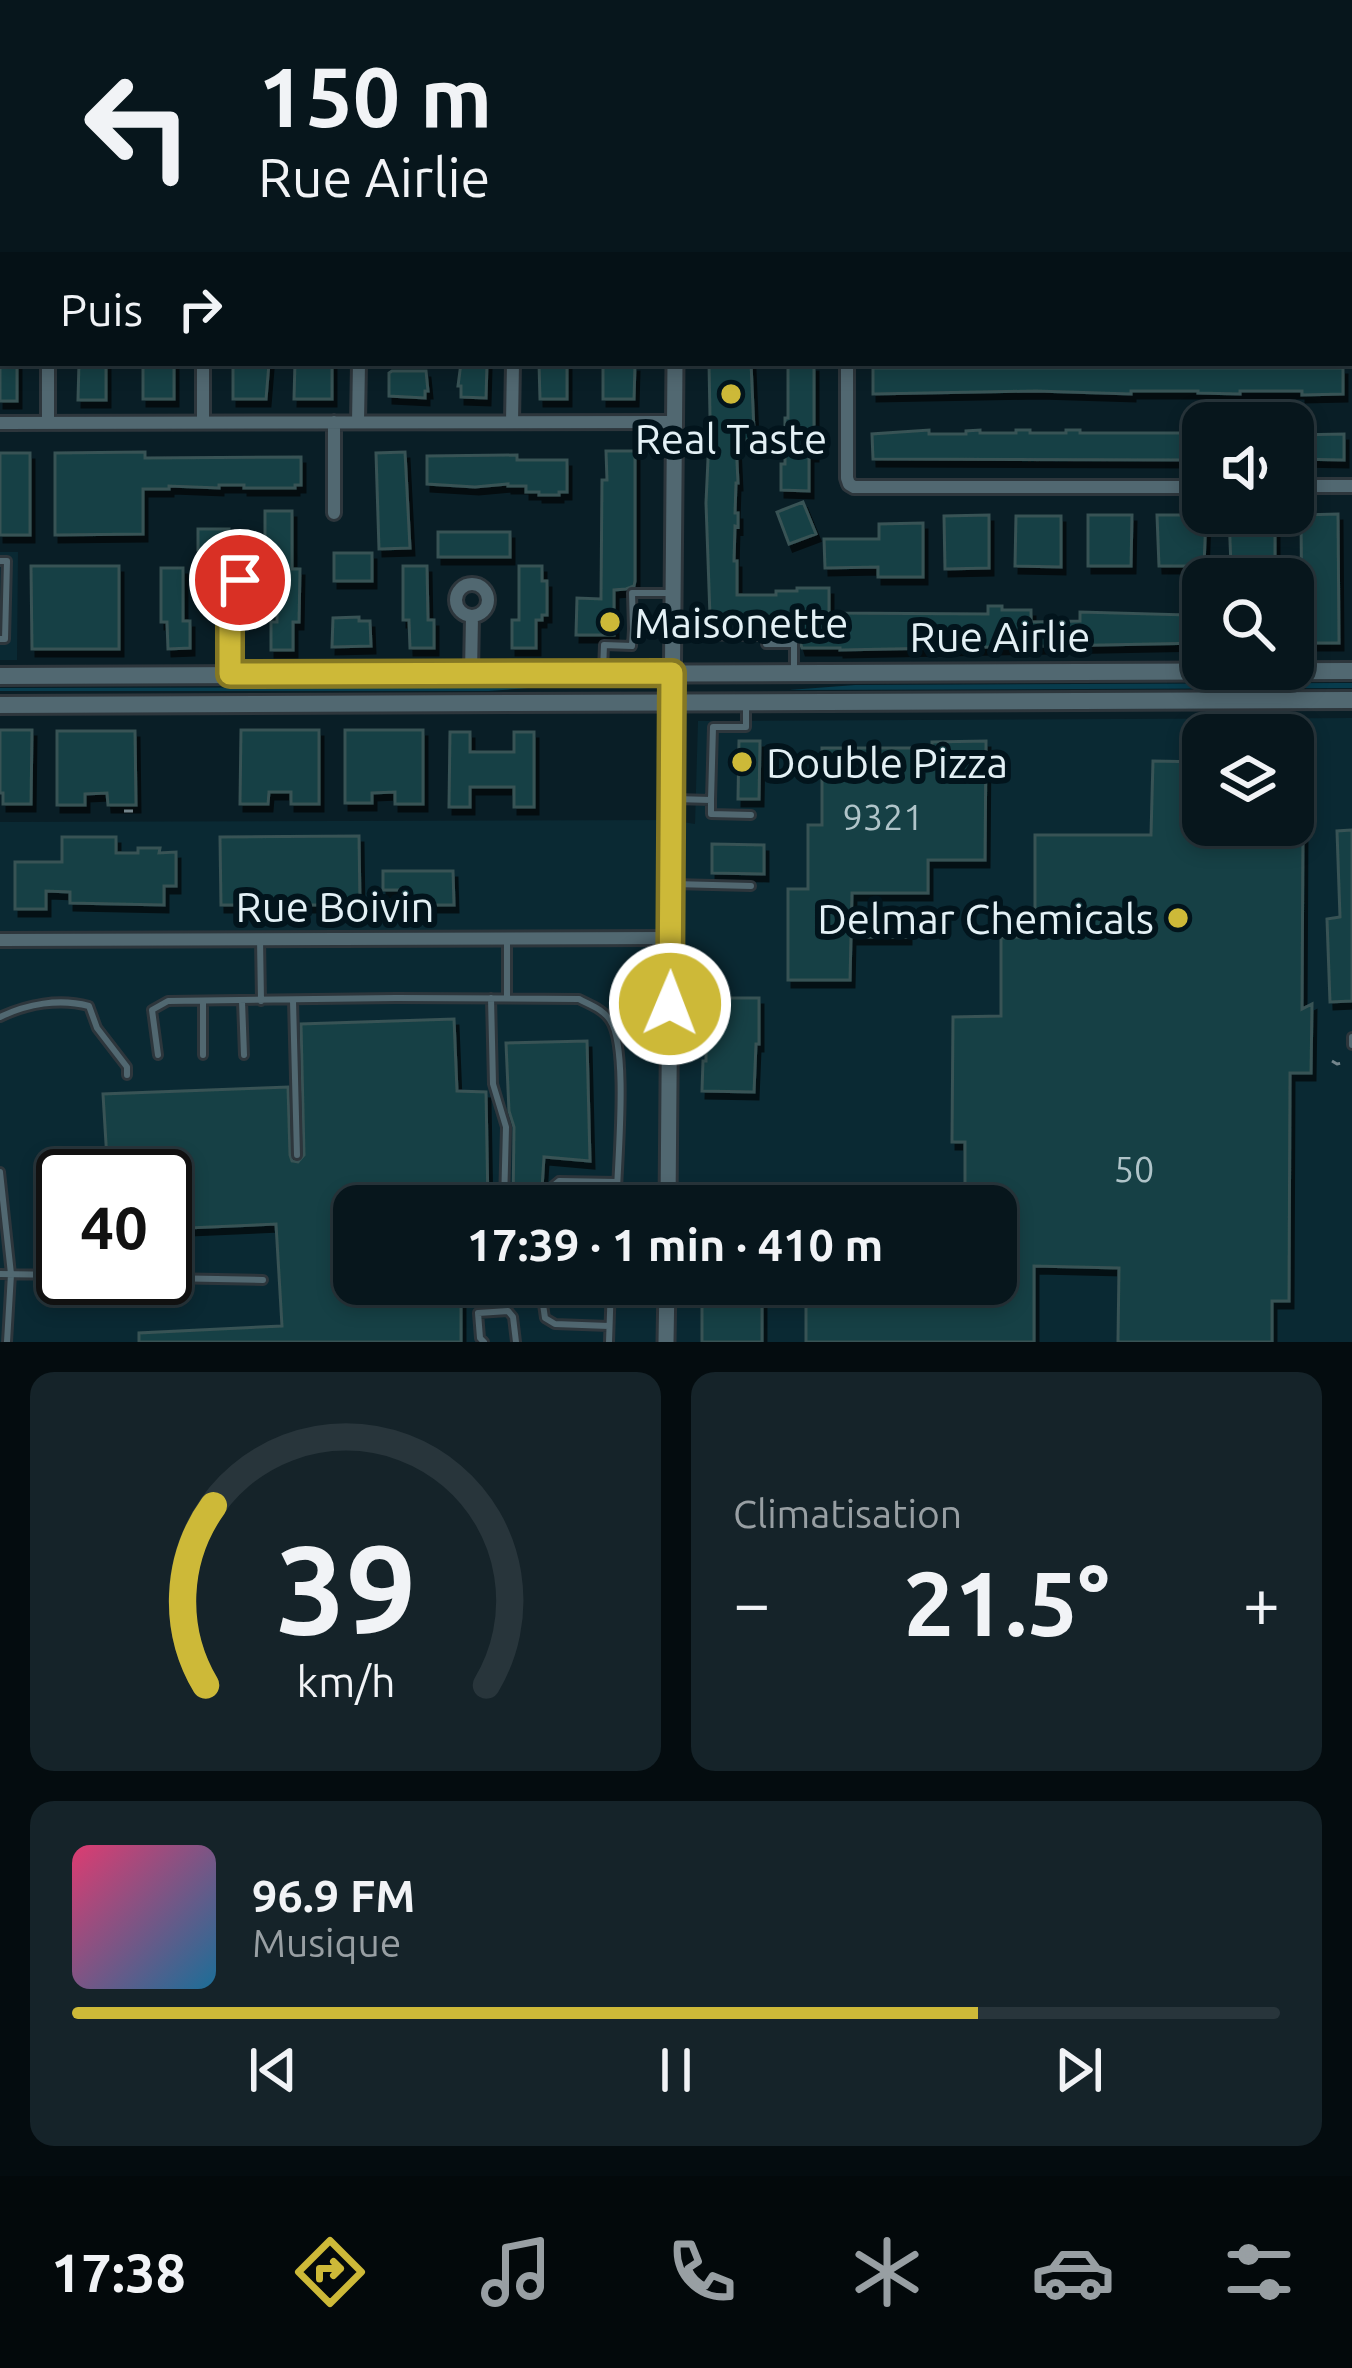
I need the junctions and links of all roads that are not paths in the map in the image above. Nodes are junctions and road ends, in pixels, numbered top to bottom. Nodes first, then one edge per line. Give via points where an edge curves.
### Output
1 (48, 366) edge
2 (203, 366) edge
3 (359, 366) edge
4 (513, 366) edge
5 (675, 366) edge
6 (847, 366) edge
7 (48, 422) junction
8 (203, 422) junction
9 (334, 422) junction
10 (358, 422) junction
11 (512, 422) junction
12 (674, 422) junction
13 (0, 423) edge
14 (1314, 486) edge
15 (1352, 486) edge
16 (1182, 487) edge
17 (334, 513) dead end
18 (0, 561) edge
19 (673, 592) junction
20 (230, 610) dead end
21 (472, 616) dead end
22 (633, 629) junction
23 (672, 633) junction
24 (0, 639) edge
25 (1352, 671) edge
26 (471, 673) junction
27 (603, 673) junction
28 (672, 673) junction
29 (794, 673) junction
30 (230, 674) junction
31 (0, 676) edge
32 (1352, 700) edge
33 (746, 703) junction
34 (672, 704) junction
35 (0, 705) edge
36 (671, 799) junction
37 (711, 800) junction
38 (751, 815) dead end
39 (671, 884) junction
40 (751, 886) dead end
41 (670, 938) junction
42 (260, 939) junction
43 (507, 939) junction
44 (0, 940) edge
45 (491, 998) junction
46 (507, 998) junction
47 (203, 1001) junction
48 (242, 1001) junction
49 (261, 1001) junction
50 (292, 1001) junction
51 (0, 1017) edge
52 (158, 1054) dead end
53 (202, 1055) dead end
54 (244, 1055) dead end
55 (128, 1075) dead end
56 (297, 1155) dead end
57 (0, 1172) edge
58 (504, 1185) edge
59 (554, 1185) edge
60 (605, 1185) edge
61 (617, 1185) edge
62 (668, 1185) edge
63 (0, 1274) edge
64 (11, 1274) junction
65 (36, 1274) edge
66 (192, 1279) edge
67 (263, 1280) dead end
68 (543, 1305) edge
69 (610, 1305) edge
70 (667, 1305) edge
71 (609, 1326) junction
72 (7, 1342) edge
73 (484, 1342) edge
74 (516, 1342) edge
75 (609, 1342) edge
76 (667, 1342) edge

1 - 7 street
2 - 8 street
3 - 10 street
4 - 11 street
5 - 12 street
6 - 16 street via 848,484
7 - 8 street
7 - 13 street
8 - 9 street
9 - 10 street
9 - 17 street
10 - 11 street
11 - 12 street
12 - 19 street
14 - 15 street
18 - 24 lane via 7,561
19 - 22 lane via 632,593
19 - 23 street
20 - 30 street
21 - 26 street
22 - 23 lane
22 - 27 lane via 632,646 604,645
23 - 28 street
23 - 29 lane via 794,644
25 - 29 main road, Rue Airlie
26 - 27 main road, Rue Airlie
26 - 30 main road, Rue Airlie
27 - 28 main road, Rue Airlie
28 - 29 main road, Rue Airlie
28 - 34 street
30 - 31 main road, Rue Airlie
32 - 33 main road, Rue Airlie
33 - 34 main road, Rue Airlie
33 - 37 lane via 746,728 712,727
34 - 35 main road, Rue Airlie
34 - 36 street
36 - 37 lane
36 - 39 street
37 - 38 lane via 711,814
39 - 40 lane
39 - 41 street
41 - 43 street, Rue Boivin
41 - 62 street
42 - 43 street, Rue Boivin
42 - 44 street, Rue Boivin
42 - 49 lane
43 - 46 lane
45 - 46 lane
45 - 50 lane
45 - 58 lane
46 - 61 lane via 579,999 612,1022 620,1052
47 - 48 lane
47 - 52 lane via 168,1001 152,1010
47 - 53 lane
48 - 49 lane
48 - 54 lane
49 - 50 lane
50 - 56 lane
51 - 55 lane via 32,1004 89,1006
57 - 64 lane
59 - 60 lane
63 - 64 lane
64 - 65 lane
64 - 72 lane
66 - 67 lane
68 - 71 lane via 555,1324
69 - 71 lane
70 - 76 street
71 - 75 lane
73 - 74 lane via 478,1313 502,1311 513,1317

